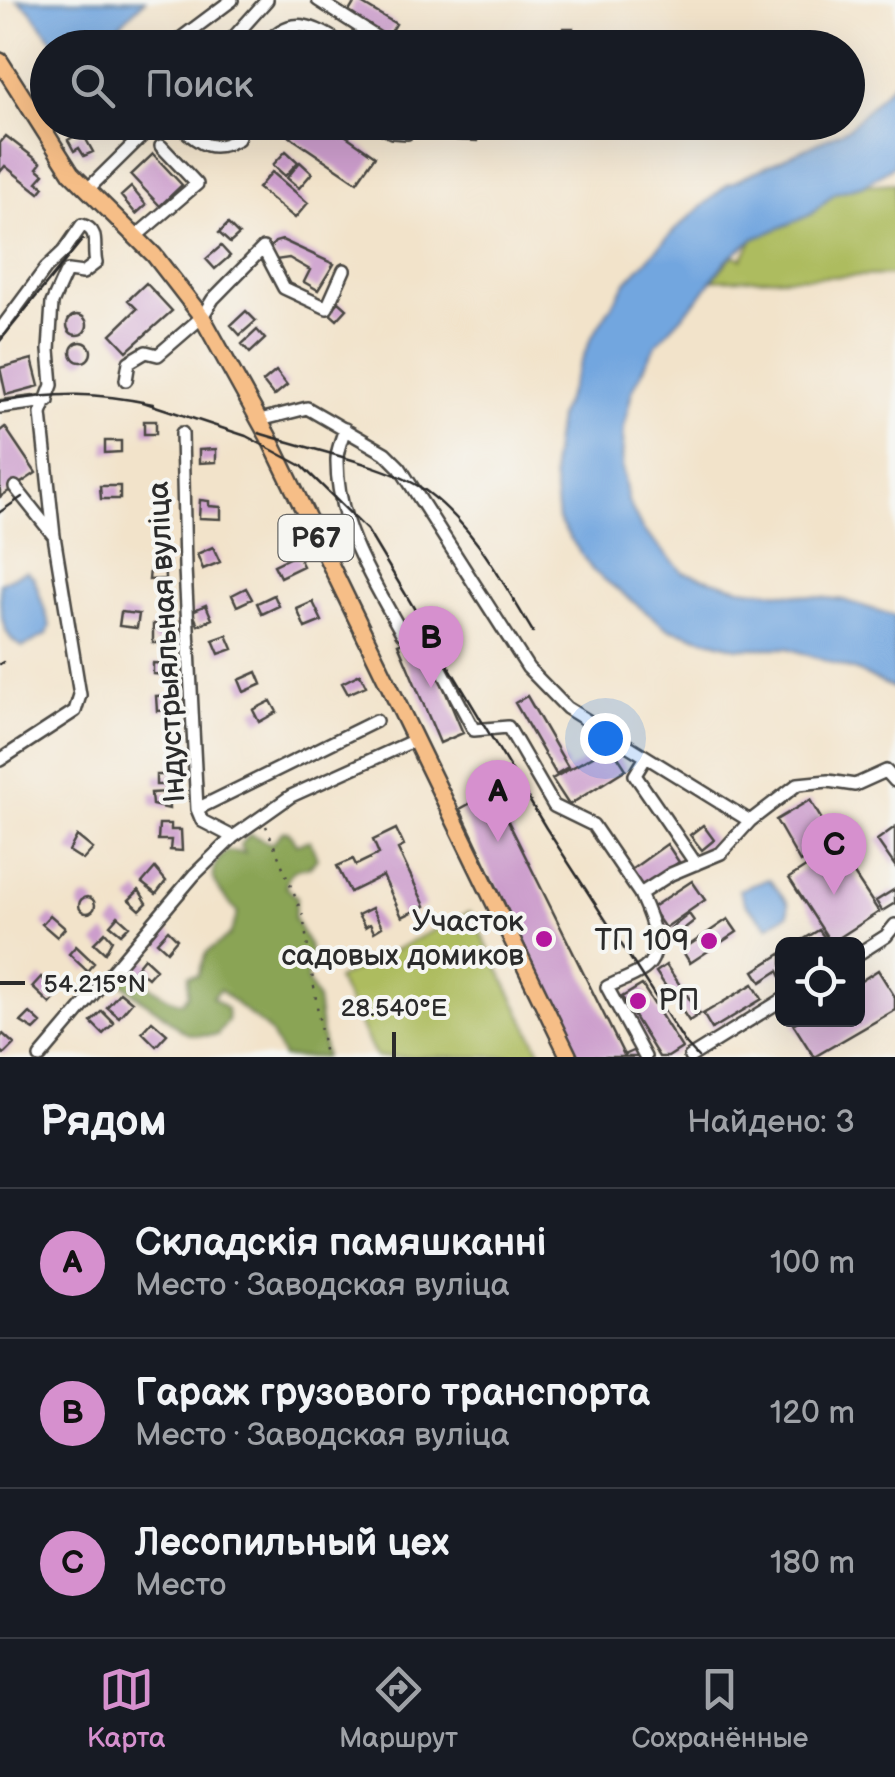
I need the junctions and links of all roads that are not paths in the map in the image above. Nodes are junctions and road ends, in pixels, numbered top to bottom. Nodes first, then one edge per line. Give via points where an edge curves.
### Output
1 (232, 0) edge
2 (267, 0) edge
3 (318, 0) edge
4 (252, 6) edge
5 (192, 30) edge
6 (236, 30) edge
7 (278, 30) edge
8 (320, 30) edge
9 (365, 30) edge
10 (0, 61) edge
11 (30, 110) edge
12 (49, 140) edge
13 (138, 140) edge
14 (196, 140) edge
15 (236, 140) edge
16 (161, 146) dead end
17 (87, 190) junction
18 (135, 236) junction
19 (344, 270) dead end
20 (202, 317) junction
21 (0, 330) edge
22 (126, 380) dead end
23 (48, 400) junction
24 (0, 407) edge
25 (260, 420) junction
26 (345, 429) junction
27 (182, 434) dead end
28 (15, 487) dead end
29 (54, 536) junction
30 (376, 721) dead end
31 (416, 740) junction
32 (646, 757) junction
33 (0, 760) edge
34 (895, 781) edge
35 (197, 809) junction
36 (750, 821) junction
37 (232, 837) junction
38 (696, 864) junction
39 (640, 894) junction
40 (895, 925) edge
41 (865, 950) edge
42 (775, 1004) edge
43 (40, 1057) edge
44 (569, 1057) edge
45 (645, 1057) edge
46 (690, 1057) edge

1 - 5 street
2 - 4 street
3 - 9 street
4 - 6 street
7 - 8 street
10 - 11 main road, Р67
12 - 17 main road, Р67
13 - 17 street
14 - 15 street via 222,147
16 - 18 street via 197,184
17 - 18 main road, Р67
18 - 20 main road, Р67
19 - 20 street via 327,308 284,288 262,248
20 - 22 street via 158,355 146,352 129,362
20 - 25 main road, Р67
21 - 23 street via 75,232 90,228 96,263 83,273 64,274 52,303
23 - 24 street
23 - 29 street via 41,414
25 - 26 street via 307,408
25 - 31 main road, Р67
26 - 32 street via 400,468 528,668 567,708
26 - 39 street via 336,457 351,534 402,633 420,629 474,730 508,726 554,806 593,824
27 - 35 street, Індустрыяльная вуліца
28 - 29 street
29 - 33 street via 78,706
30 - 35 street
31 - 37 street via 292,796
31 - 44 main road, Р67
32 - 36 street
32 - 38 street via 634,775
34 - 36 street via 886,770 855,785 798,784
35 - 37 street, Індустрыяльная вуліца via 202,821
36 - 38 street via 721,853
37 - 43 street
38 - 39 street
39 - 45 street via 653,924 654,956 646,968 607,987
40 - 41 street
42 - 46 street

